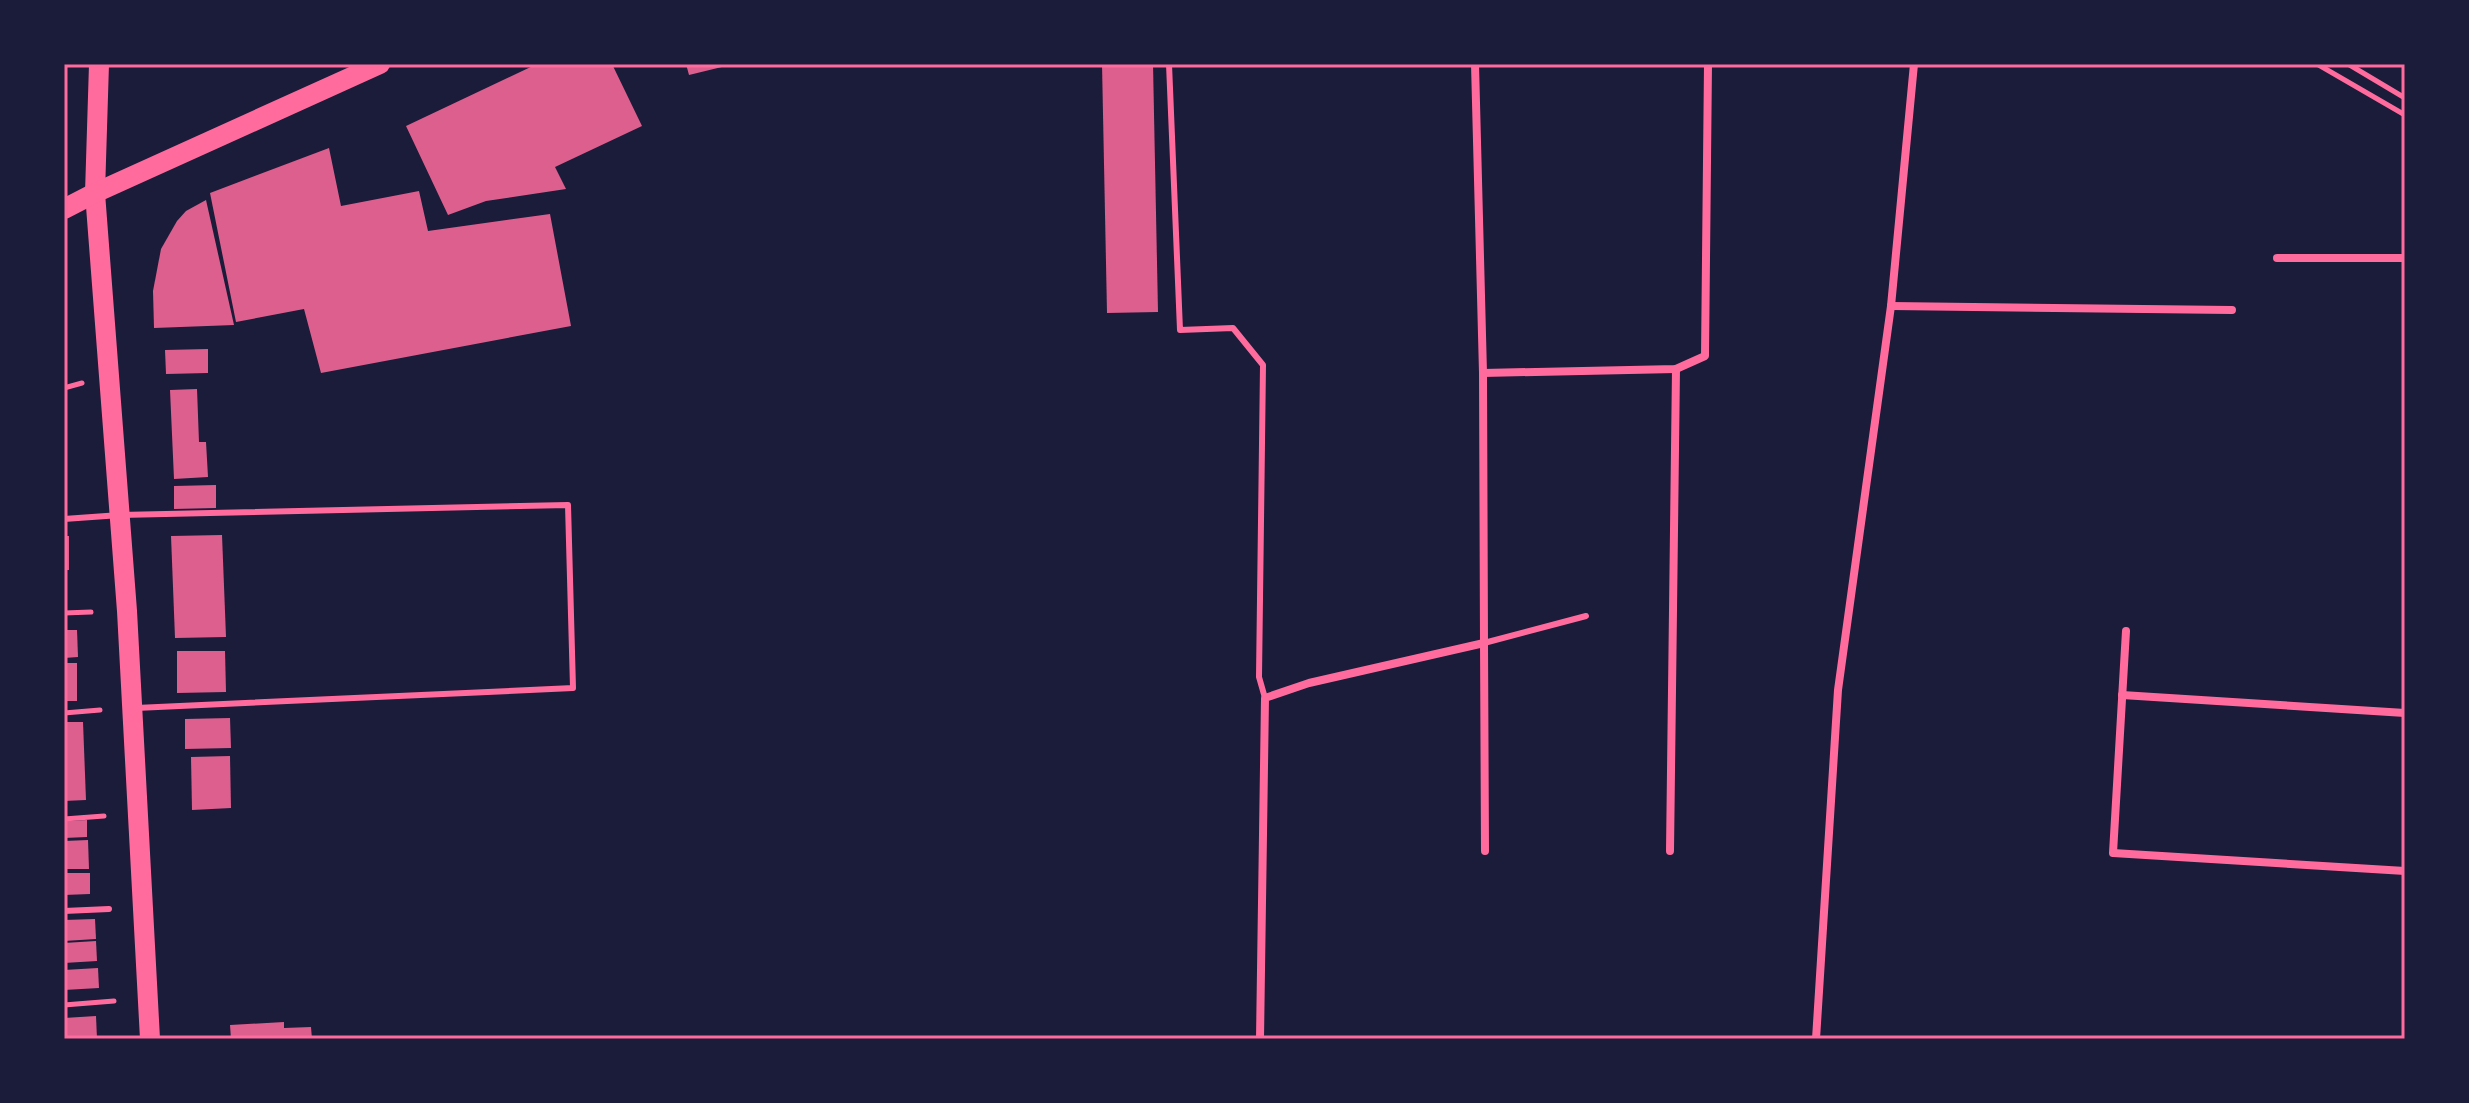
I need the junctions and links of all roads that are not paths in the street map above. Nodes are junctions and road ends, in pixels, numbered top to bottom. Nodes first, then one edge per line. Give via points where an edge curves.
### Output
1 (99, 64) edge
2 (380, 64) edge
3 (1169, 64) edge
4 (1475, 64) edge
5 (1708, 64) edge
6 (1914, 64) edge
7 (95, 193) junction
8 (64, 209) edge
9 (2277, 258) dead end
10 (2405, 258) edge
11 (1891, 306) junction
12 (2232, 310) dead end
13 (1676, 369) junction
14 (1483, 373) junction
15 (120, 515) junction
16 (64, 519) edge
17 (1586, 616) dead end
18 (2126, 631) dead end
19 (1484, 643) junction
20 (2122, 695) junction
21 (1265, 698) junction
22 (133, 708) junction
23 (2405, 713) edge
24 (1485, 851) dead end
25 (1670, 851) dead end
26 (2405, 871) edge
27 (109, 909) dead end
28 (64, 911) edge
29 (150, 1039) edge
30 (1260, 1039) edge
31 (1816, 1039) edge

1 - 7 main road
2 - 7 main road
3 - 21 lane via 1180,330 1233,328 1263,365 1259,677
4 - 14 street
5 - 13 street via 1705,356
6 - 11 street
7 - 8 main road
7 - 15 main road
9 - 10 street
11 - 12 street
11 - 31 street via 1838,690
13 - 14 street
13 - 25 street
14 - 19 street
15 - 16 lane
15 - 22 main road
15 - 22 lane via 568,505 573,688
17 - 19 lane
18 - 20 street
19 - 21 street
19 - 24 street
20 - 23 street
20 - 26 street via 2113,853
21 - 30 street
22 - 29 main road
27 - 28 lane

